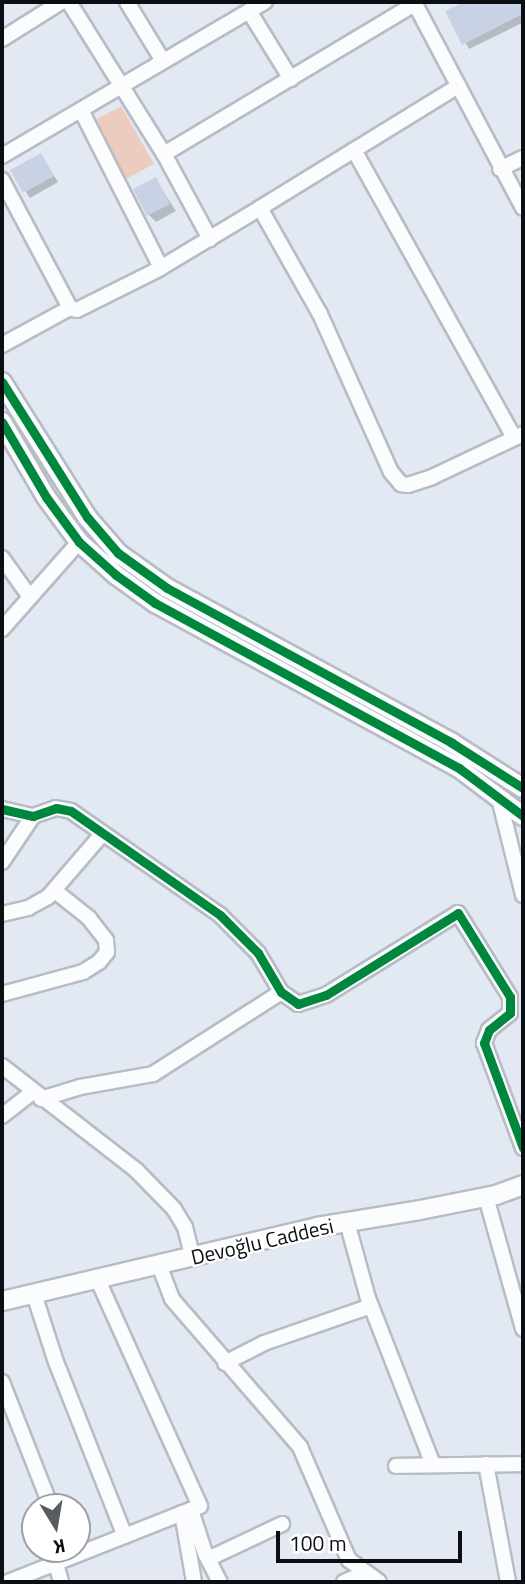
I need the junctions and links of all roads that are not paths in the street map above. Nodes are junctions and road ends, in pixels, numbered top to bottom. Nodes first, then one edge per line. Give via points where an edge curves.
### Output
1 (61, 2) edge
2 (69, 2) edge
3 (127, 2) edge
4 (265, 2) edge
5 (414, 3) edge
6 (249, 11) junction
7 (2, 38) edge
8 (163, 61) junction
9 (291, 79) junction
10 (458, 86) junction
11 (121, 88) junction
12 (81, 110) junction
13 (354, 150) junction
14 (164, 155) junction
15 (2, 156) edge
16 (523, 158) edge
17 (500, 169) junction
18 (2, 180) edge
19 (260, 208) junction
20 (523, 208) edge
21 (210, 239) junction
22 (160, 268) junction
23 (70, 308) junction
24 (2, 345) edge
25 (2, 382) edge
26 (2, 422) edge
27 (518, 436) edge
28 (79, 542) junction
29 (2, 558) edge
30 (30, 597) junction
31 (2, 629) edge
32 (521, 784) edge
33 (499, 798) junction
34 (2, 809) edge
35 (33, 816) junction
36 (523, 816) edge
37 (103, 833) junction
38 (2, 862) edge
39 (55, 891) junction
40 (523, 895) edge
41 (2, 914) edge
42 (281, 992) junction
43 (2, 995) edge
44 (2, 1066) edge
45 (37, 1095) junction
46 (2, 1116) edge
47 (523, 1148) edge
48 (523, 1185) edge
49 (486, 1197) junction
50 (347, 1222) junction
51 (192, 1256) junction
52 (159, 1265) junction
53 (98, 1280) junction
54 (34, 1294) junction
55 (2, 1301) edge
56 (371, 1307) junction
57 (523, 1329) edge
58 (225, 1363) junction
59 (2, 1382) edge
60 (486, 1464) junction
61 (523, 1464) edge
62 (433, 1465) junction
63 (396, 1466) dead end
64 (46, 1493) edge
65 (186, 1511) junction
66 (282, 1524) dead end
67 (125, 1536) junction
68 (91, 1548) edge
69 (208, 1559) junction
70 (51, 1563) edge
71 (63, 1563) edge
72 (365, 1573) junction
73 (8, 1582) edge
74 (61, 1582) edge
75 (194, 1582) edge
76 (220, 1582) edge
77 (344, 1582) edge
78 (379, 1582) edge
79 (508, 1582) edge

1 - 7 street
2 - 11 street
3 - 8 street
4 - 6 street
5 - 9 street
5 - 10 street
6 - 8 street
6 - 9 street
8 - 11 street
9 - 14 street
10 - 13 street
10 - 17 street
11 - 12 street
11 - 14 street
12 - 15 street
12 - 22 street
13 - 19 street
13 - 27 street
14 - 21 street
16 - 17 street
17 - 20 street
18 - 23 street
19 - 21 street
19 - 27 street via 326,326 395,479 408,485
21 - 22 street
22 - 23 street via 90,306
23 - 24 street
25 - 32 street via 87,517 118,553 167,587
26 - 28 street
28 - 30 street
28 - 33 street via 155,603 459,768
29 - 30 street
30 - 31 street
33 - 36 street
33 - 40 street
34 - 35 street
35 - 37 street via 56,808 71,811
35 - 38 street
37 - 39 street
37 - 42 street via 220,915 258,953
39 - 41 street via 28,908
39 - 43 street via 89,918 106,940 107,952 83,972
42 - 45 street via 153,1074
42 - 47 street via 298,1004 311,1002 458,913 510,997 510,1013 489,1030 484,1043
44 - 45 street
45 - 46 street
45 - 51 street via 136,1170 174,1209 185,1227
48 - 49 street, Devoğlu Caddesi
49 - 50 street, Devoğlu Caddesi
49 - 57 street
50 - 51 street, Devoğlu Caddesi
50 - 56 street
51 - 52 street, Devoğlu Caddesi
52 - 53 street, Devoğlu Caddesi
52 - 58 street via 172,1299
53 - 54 street, Devoğlu Caddesi
53 - 65 street via 200,1506
54 - 55 street, Devoğlu Caddesi
54 - 67 street
56 - 58 street via 264,1343
56 - 62 street
58 - 72 street via 305,1454 349,1560
59 - 64 street
60 - 61 street
60 - 62 street
60 - 79 street
62 - 63 street
65 - 67 street
65 - 69 street
65 - 75 street
66 - 69 street
67 - 68 street
69 - 76 street
70 - 73 street
71 - 74 street
72 - 77 street
72 - 78 street

